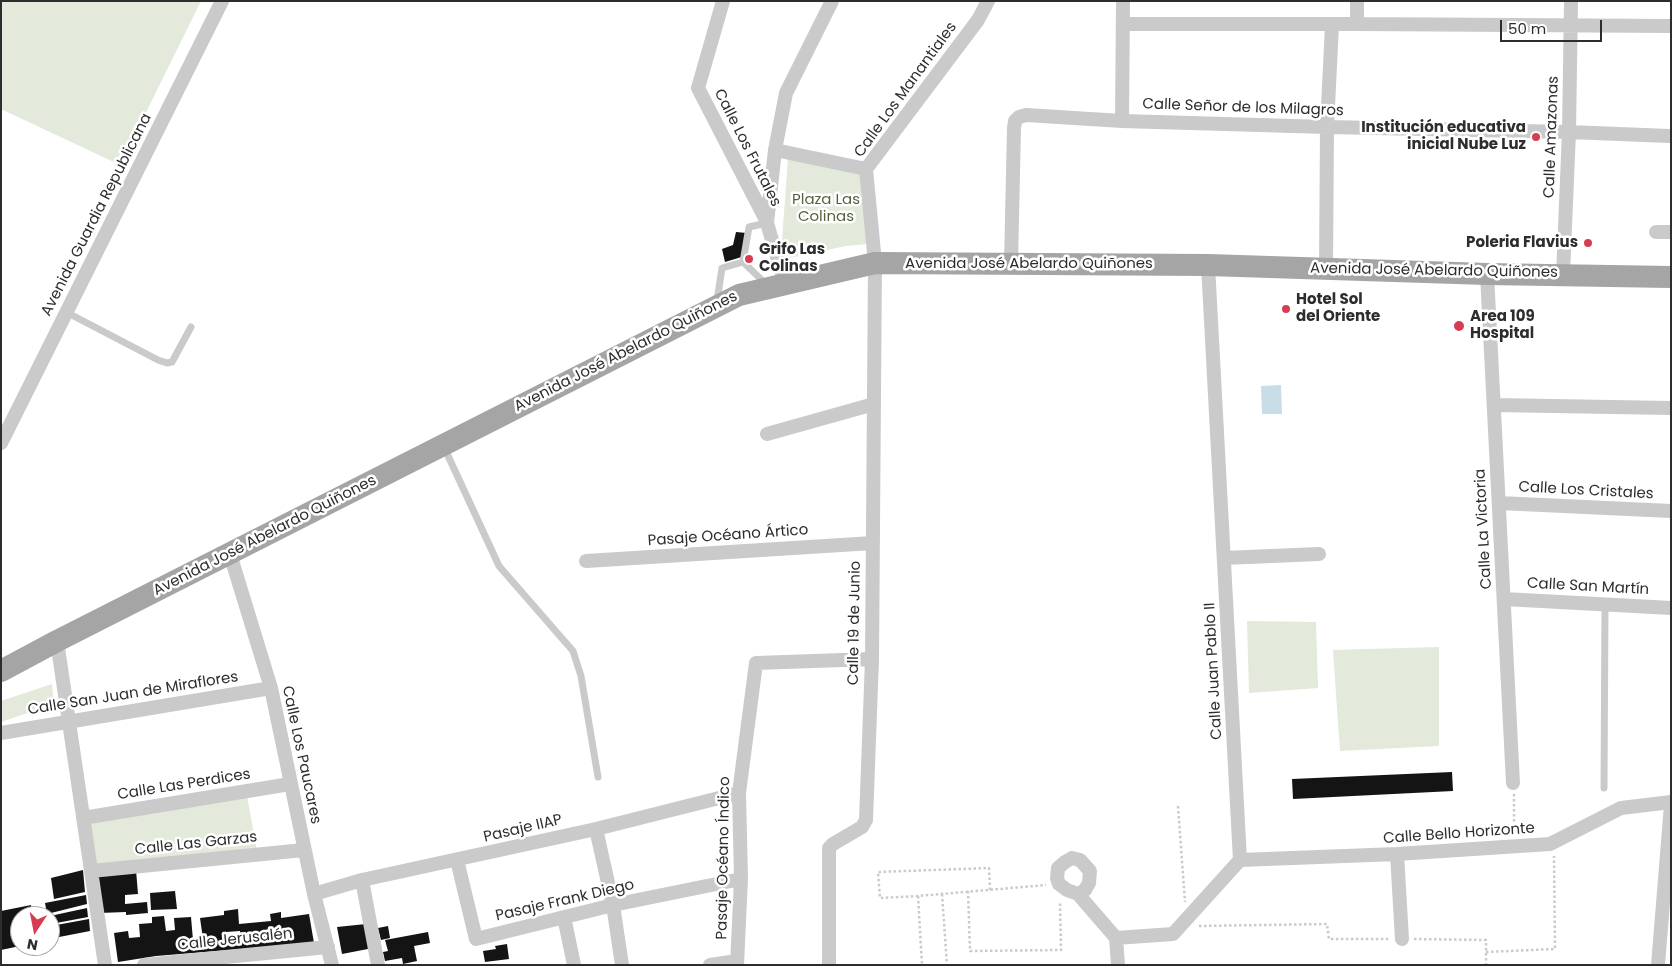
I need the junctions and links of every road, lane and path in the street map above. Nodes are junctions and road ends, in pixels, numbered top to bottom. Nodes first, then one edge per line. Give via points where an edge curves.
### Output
1 (222, 1) edge
2 (723, 1) edge
3 (832, 1) edge
4 (988, 1) edge
5 (1123, 1) edge
6 (1357, 1) edge
7 (1571, 1) edge
8 (1123, 24) junction
9 (1357, 24) junction
10 (1332, 25) junction
11 (1571, 25) junction
12 (1671, 26) edge
13 (1122, 120) junction
14 (1328, 127) junction
15 (1569, 132) junction
16 (1669, 136) dead end
17 (775, 150) junction
18 (866, 169) junction
19 (767, 223) junction
20 (1656, 232) dead end
21 (1671, 232) edge
22 (743, 262) junction
23 (875, 263) junction
24 (1012, 263) junction
25 (1208, 265) junction
26 (1326, 268) junction
27 (1487, 274) junction
28 (1563, 274) junction
29 (1671, 277) edge
30 (777, 286) junction
31 (716, 306) junction
32 (66, 312) junction
33 (191, 327) dead end
34 (874, 404) junction
35 (1494, 405) junction
36 (1671, 408) edge
37 (767, 434) dead end
38 (1, 443) edge
39 (442, 445) junction
40 (1499, 502) junction
41 (1671, 511) edge
42 (873, 543) junction
43 (230, 554) junction
44 (1319, 554) dead end
45 (1224, 558) junction
46 (586, 561) dead end
47 (1504, 600) junction
48 (1605, 604) junction
49 (1671, 608) edge
50 (57, 642) junction
51 (872, 659) junction
52 (1, 671) edge
53 (270, 688) junction
54 (69, 722) junction
55 (1, 733) edge
56 (598, 777) dead end
57 (1513, 783) joint
58 (290, 784) junction
59 (1604, 788) dead end
60 (740, 793) junction
61 (1671, 803) edge
62 (1178, 806) dead end
63 (83, 818) junction
64 (596, 829) junction
65 (1554, 842) junction
66 (1515, 847) junction
67 (304, 850) junction
68 (1397, 854) junction
69 (457, 860) junction
70 (1240, 860) junction
71 (91, 871) junction
72 (741, 879) junction
73 (362, 880) junction
74 (1060, 884) junction
75 (990, 890) junction
76 (968, 892) junction
77 (314, 894) junction
78 (942, 894) junction
79 (1078, 894) junction
80 (918, 896) junction
81 (613, 905) junction
82 (564, 918) junction
83 (1183, 924) junction
84 (1116, 938) junction
85 (1402, 940) junction
86 (328, 947) junction
87 (1486, 952) junction
88 (1663, 960) edge
89 (737, 963) edge
90 (105, 965) edge
91 (144, 965) edge
92 (332, 965) edge
93 (378, 965) edge
94 (574, 965) edge
95 (622, 965) edge
96 (710, 965) edge
97 (829, 965) edge
98 (922, 965) edge
99 (947, 965) edge
100 (1118, 965) edge
101 (1486, 965) edge

1 - 32 street, Avenida Guardia Republicana
2 - 19 street, Calle Los Frutales via 698,88
3 - 17 street via 786,93
4 - 18 street, Calle Los Manantiales via 978,20
5 - 8 street
6 - 9 street
7 - 11 street, Calle Amazonas
8 - 10 street
8 - 13 street
9 - 10 street
9 - 11 street
10 - 14 street
11 - 12 street
11 - 15 street, Calle Amazonas
13 - 14 street, Calle Señor de los Milagros
13 - 24 street, Calle Señor de los Milagros via 1026,114 1015,121
14 - 15 street, Calle Señor de los Milagros
14 - 26 street
15 - 16 street, Calle Señor de los Milagros
15 - 28 street, Calle Amazonas
17 - 18 street
17 - 19 street
18 - 23 street, Calle Los Manantiales
19 - 22 lane via 749,227
19 - 30 street
20 - 21 street
22 - 30 lane
22 - 31 lane via 722,268
23 - 24 main road, Avenida José Abelardo Quiñones
23 - 30 main road, Avenida José Abelardo Quiñones
23 - 34 street, Calle 19 de Junio
24 - 25 main road, Avenida José Abelardo Quiñones
25 - 26 main road, Avenida José Abelardo Quiñones
25 - 45 street, Calle Juan Pablo II
26 - 27 main road, Avenida José Abelardo Quiñones
27 - 28 main road, Avenida José Abelardo Quiñones
27 - 35 street, Calle La Victoria
28 - 29 main road, Avenida José Abelardo Quiñones
30 - 31 main road, Avenida José Abelardo Quiñones via 739,294
31 - 39 main road, Avenida José Abelardo Quiñones
32 - 33 lane via 158,360 168,362 172,362
32 - 38 street, Avenida Guardia Republicana
34 - 37 street
34 - 42 street, Calle 19 de Junio
35 - 36 street
35 - 40 street, Calle La Victoria
39 - 43 main road, Avenida José Abelardo Quiñones
39 - 56 lane via 499,566 573,651 581,676
40 - 41 street, Calle Los Cristales
40 - 47 street, Calle La Victoria
42 - 46 street, Pasaje Océano Ártico
42 - 51 street, Calle 19 de Junio
43 - 50 main road, Avenida José Abelardo Quiñones
43 - 53 street, Calle Los Paucares
44 - 45 street
45 - 70 street, Calle Juan Pablo II
47 - 48 street, Calle San Martín
47 - 57 street, Calle La Victoria
48 - 49 street, Calle San Martín
48 - 59 lane
50 - 52 main road, Avenida José Abelardo Quiñones
50 - 54 street
51 - 60 street, Pasaje Océano Índico via 756,663
51 - 97 street, Calle 19 de Junio via 866,820 862,827 829,848
53 - 54 street, Calle San Juan de Miraflores
53 - 58 street, Calle Los Paucares
54 - 55 street, Calle San Juan de Miraflores
54 - 63 street
57 - 66 path
58 - 63 street, Calle Las Perdices
58 - 67 street, Calle Los Paucares
60 - 64 street, Pasaje IIAP
60 - 72 street, Pasaje Océano Índico
61 - 65 street, Calle Bello Horizonte via 1621,808
61 - 88 street
62 - 83 path
63 - 71 street
64 - 69 street, Pasaje IIAP
64 - 81 street
65 - 66 street, Calle Bello Horizonte
65 - 87 path via 1555,949
66 - 68 street, Calle Bello Horizonte
67 - 71 street, Calle Las Garzas
67 - 77 street, Calle Los Paucares
68 - 70 street, Calle Bello Horizonte
68 - 85 street
69 - 73 street, Pasaje IIAP
69 - 82 street, Pasaje Frank Diego via 476,939
70 - 83 street
71 - 90 street
72 - 81 street, Pasaje Frank Diego
72 - 89 street, Pasaje Océano Índico
73 - 77 street, Pasaje IIAP
73 - 93 street
74 - 75 path
74 - 76 path via 1061,950 970,951
74 - 79 street
74 - 79 street via 1058,868 1072,858 1080,860 1090,870 1085,890
75 - 76 path
75 - 80 path via 988,868 878,872 880,898
76 - 78 path
77 - 86 street, Calle Los Paucares
78 - 80 path
78 - 99 path
79 - 84 street
80 - 98 path
81 - 82 street, Pasaje Frank Diego
81 - 95 street
82 - 94 street
83 - 84 street via 1173,934
83 - 85 path via 1327,924 1328,939
84 - 100 street
85 - 87 path via 1486,940
86 - 91 street, Calle Jerusalén
86 - 92 street, Calle Los Paucares
87 - 101 path
89 - 96 street

